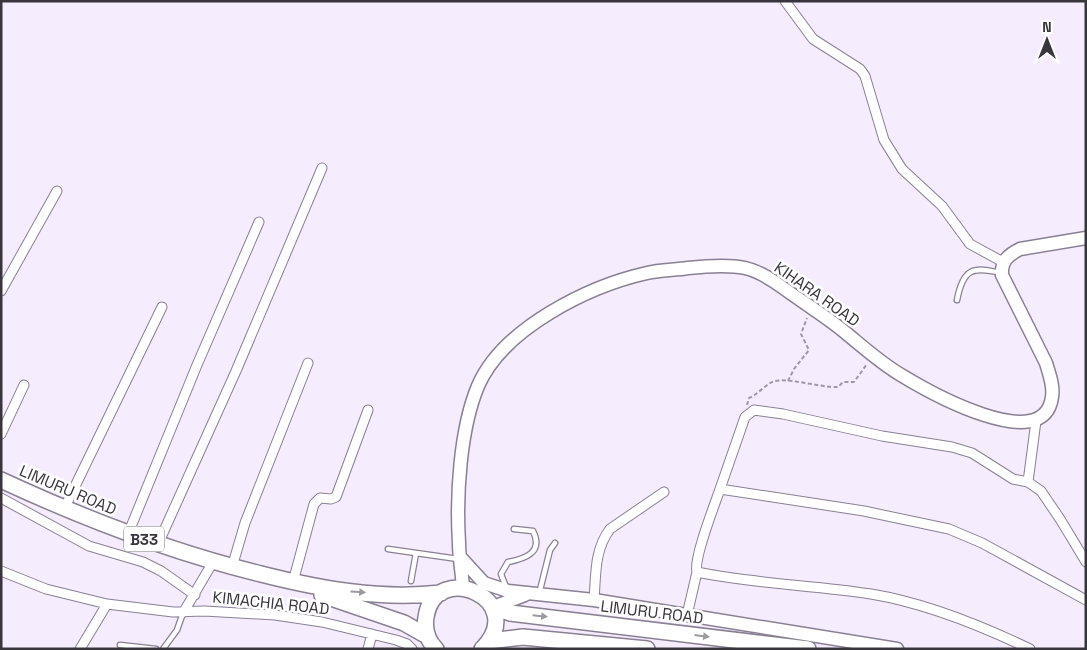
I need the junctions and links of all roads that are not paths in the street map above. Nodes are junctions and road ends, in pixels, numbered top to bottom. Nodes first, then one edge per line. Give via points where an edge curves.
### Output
1 (785, 1) edge
2 (322, 168) dead end
3 (57, 191) dead end
4 (259, 222) dead end
5 (1086, 238) edge
6 (1003, 267) junction
7 (1, 291) edge
8 (957, 300) dead end
9 (162, 306) dead end
10 (308, 363) dead end
11 (24, 385) dead end
12 (368, 410) dead end
13 (1036, 421) junction
14 (1, 434) edge
15 (1, 480) edge
16 (1028, 482) junction
17 (720, 489) junction
18 (664, 492) dead end
19 (1, 498) edge
20 (64, 509) junction
21 (514, 529) dead end
22 (128, 534) junction
23 (554, 543) dead end
24 (158, 544) junction
25 (388, 549) dead end
26 (416, 553) junction
27 (462, 560) junction
28 (213, 562) junction
29 (1086, 562) edge
30 (232, 567) junction
31 (1, 571) edge
32 (697, 572) junction
33 (411, 581) dead end
34 (293, 582) junction
35 (463, 588) junction
36 (508, 591) junction
37 (441, 593) junction
38 (534, 594) junction
39 (195, 595) junction
40 (594, 600) junction
41 (1086, 600) edge
42 (107, 604) junction
43 (492, 608) junction
44 (183, 613) junction
45 (687, 615) junction
46 (372, 634) junction
47 (431, 643) edge
48 (120, 645) dead end
49 (485, 645) edge
50 (80, 649) edge
51 (156, 649) edge
52 (163, 649) edge
53 (368, 649) edge
54 (412, 649) edge
55 (646, 649) edge
56 (808, 649) edge
57 (897, 649) edge
58 (1030, 649) edge

1 - 6 street via 813,39 860,69 865,76 884,140 902,169 942,206 970,244
2 - 24 street
3 - 7 street
4 - 22 street
5 - 6 main road via 1020,249 1010,254
6 - 8 lane via 981,268 968,273 959,288
6 - 13 main road via 1050,378 1053,395 1049,409
9 - 20 street
10 - 30 street via 245,523
11 - 14 street
12 - 34 street via 336,497 331,500 320,498 314,504
13 - 16 street
13 - 27 main road, KIHARA ROAD via 1009,422 980,413 902,376 768,277 745,268 694,268 648,273 581,295 519,335 488,367 473,400 465,438 459,496 458,542
15 - 20 highway, LIMURU ROAD / B33
16 - 17 street via 1013,479 972,453 952,447 754,410 745,417
16 - 29 street via 1046,496
17 - 32 street via 700,546 695,566
17 - 41 street via 864,511 949,529 982,543
18 - 40 street via 605,535 597,560
19 - 39 street via 89,546 149,565
20 - 22 highway, LIMURU ROAD / B33
21 - 36 lane via 533,531 536,539 532,554 526,559 508,562 504,568 501,574
22 - 24 highway, LIMURU ROAD / B33
23 - 38 lane
24 - 28 highway, LIMURU ROAD / B33
25 - 26 lane
26 - 27 lane
26 - 33 lane
27 - 35 main road, KIHARA ROAD
27 - 36 main road via 484,583
28 - 30 highway, LIMURU ROAD / B33
28 - 39 street
30 - 34 highway, LIMURU ROAD / B33
31 - 42 street, KIMACHIA ROAD via 46,589
32 - 45 street
32 - 58 street via 872,594 909,602
34 -> 37 highway, LIMURU ROAD / B33 via 344,591 409,596
34 - 47 highway, LIMURU ROAD / B33 via 404,623
35 - 37 highway, LIMURU ROAD
35 - 43 highway via 480,593
36 - 38 main road
37 - 47 highway via 427,610 425,624
38 - 40 main road
38 - 43 main road
39 - 44 street
40 - 45 main road
42 - 44 street, KIMACHIA ROAD
42 - 50 street
43 - 49 highway via 495,624
43 -> 56 highway, LIMURU ROAD via 510,613
44 - 46 street, KIMACHIA ROAD via 275,615
44 - 52 lane via 177,630
45 - 57 main road
46 - 53 street
46 - 54 street, KIMACHIA ROAD via 402,642
48 - 51 lane
49 - 55 highway via 523,637

